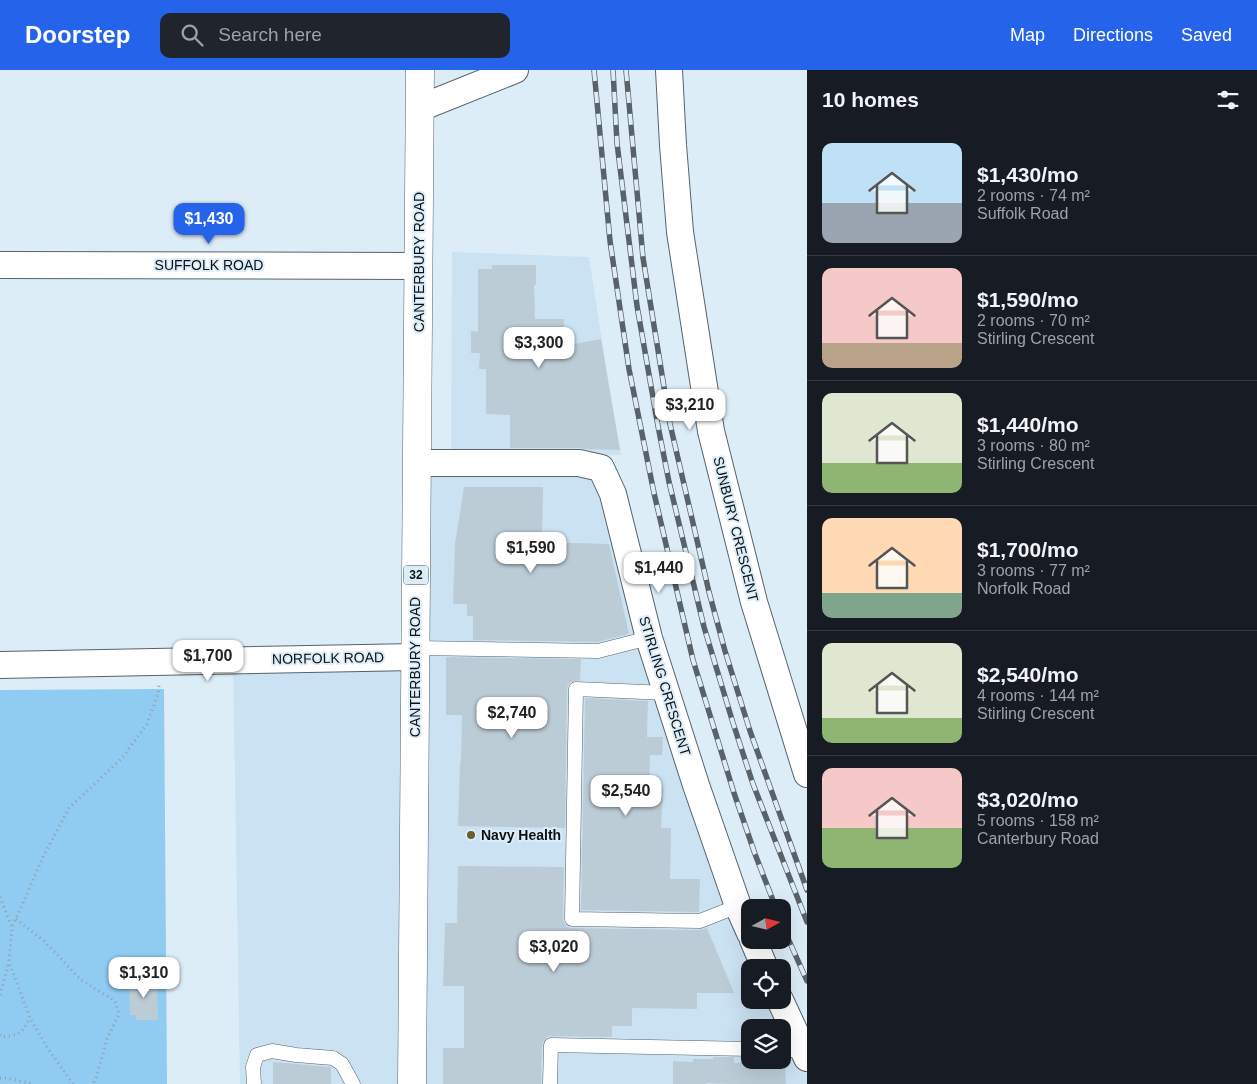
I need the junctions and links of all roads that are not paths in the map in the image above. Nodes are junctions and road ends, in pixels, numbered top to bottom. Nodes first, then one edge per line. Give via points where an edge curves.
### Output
1 (420, 70) edge
2 (515, 70) edge
3 (669, 70) edge
4 (420, 108) junction
5 (0, 266) edge
6 (419, 266) junction
7 (417, 462) junction
8 (649, 638) junction
9 (416, 652) junction
10 (0, 665) edge
11 (667, 693) junction
12 (807, 774) edge
13 (738, 906) junction
14 (741, 913) edge
15 (783, 1009) edge
16 (741, 1049) edge
17 (798, 1052) edge
18 (254, 1084) edge
19 (353, 1084) edge
20 (412, 1084) edge
21 (550, 1084) edge

1 - 4 main road, CANTERBURY ROAD / 32
2 - 4 street
3 - 12 street, SUNBURY CRESCENT via 680,232 710,431 754,602
4 - 6 main road, CANTERBURY ROAD / 32
5 - 6 street, SUFFOLK ROAD
6 - 7 main road, CANTERBURY ROAD / 32
7 - 8 street, STIRLING CRESCENT via 579,463 600,468 613,494
7 - 9 main road, CANTERBURY ROAD / 32
8 - 9 lane via 598,651
8 - 11 street, STIRLING CRESCENT
9 - 10 street, NORFOLK ROAD via 161,663
9 - 20 main road, CANTERBURY ROAD / 32
11 - 13 street, STIRLING CRESCENT
11 - 13 lane via 576,689 572,919 700,921
13 - 14 street, STIRLING CRESCENT
15 - 17 street
16 - 21 lane via 550,1045
18 - 19 lane via 257,1056 272,1051 333,1058 342,1064

